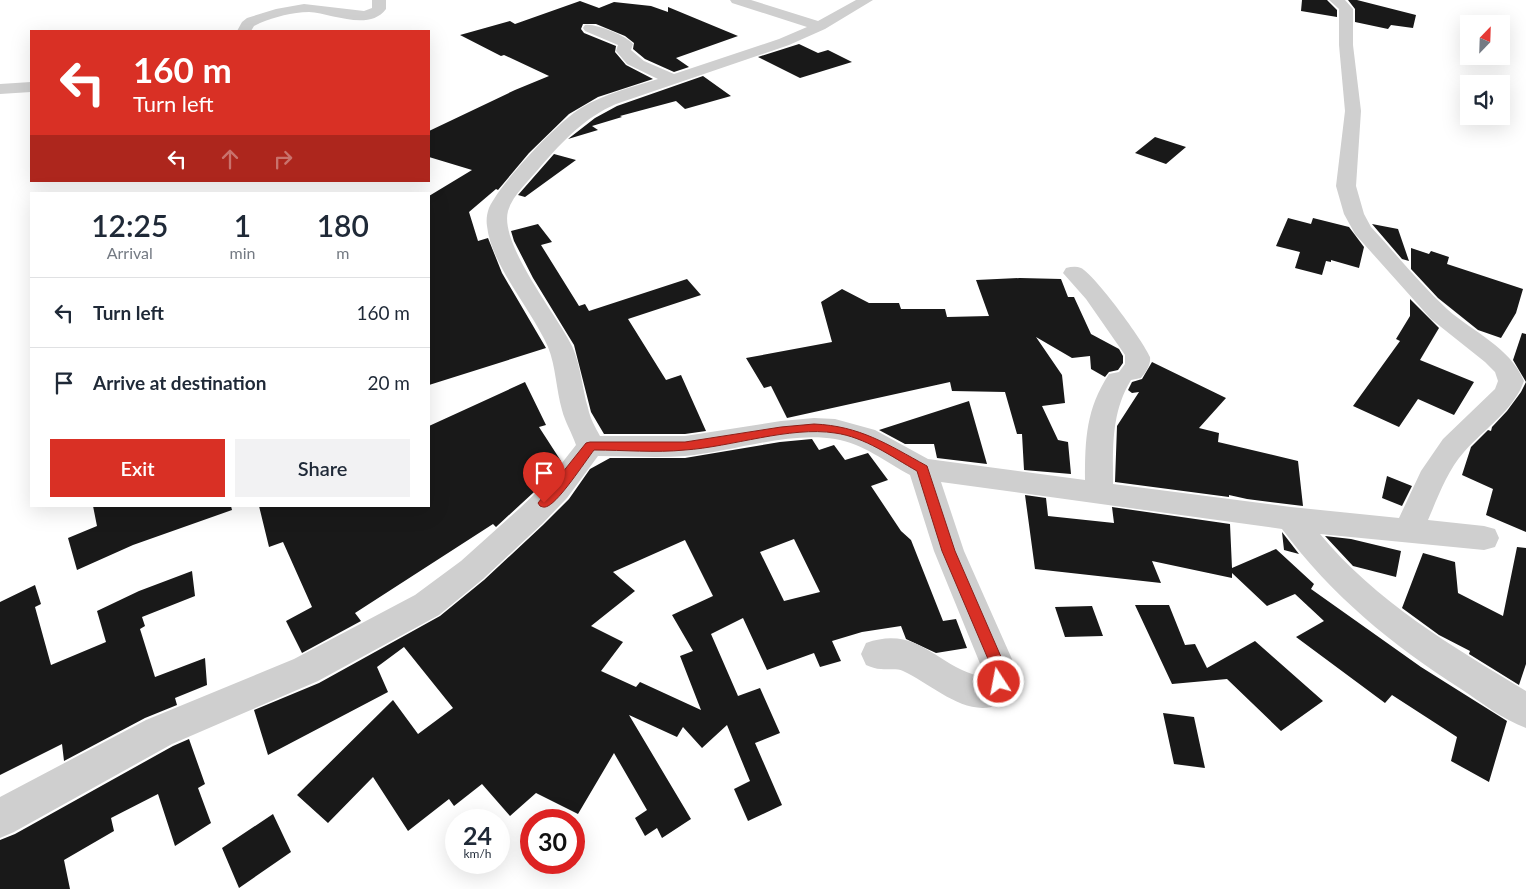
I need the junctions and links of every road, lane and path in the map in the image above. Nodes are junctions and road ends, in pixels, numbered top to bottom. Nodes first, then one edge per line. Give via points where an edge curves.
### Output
1 (379, 0) edge
2 (737, 0) edge
3 (1336, 0) edge
4 (830, 14) edge
5 (590, 28) dead end
6 (245, 30) edge
7 (673, 79) junction
8 (30, 87) edge
9 (0, 89) edge
10 (1074, 273) dead end
11 (1518, 384) edge
12 (590, 446) junction
13 (922, 469) junction
14 (1099, 493) junction
15 (1290, 519) junction
16 (1408, 531) junction
17 (1484, 538) dead end
18 (878, 654) dead end
19 (1526, 711) edge
20 (0, 818) edge

1 - 6 street via 378,10 369,15 301,9 259,18
2 - 4 street
3 - 11 street via 1346,9 1353,111 1346,186 1354,214 1362,230 1408,283 1438,314 1494,356
4 - 7 street via 784,42
5 - 7 street via 624,42 622,51 626,56
7 - 12 street via 610,100 573,120 516,185 498,212 498,234 560,345 576,412
8 - 9 street
10 - 14 street via 1094,294 1139,359 1138,364 1110,392 1102,420
11 - 16 street via 1454,446 1431,480
12 - 13 street via 685,446 781,431 835,429 866,437
12 - 20 street via 557,490 531,516 427,606 306,670 159,732
13 - 14 street
13 - 18 street via 949,551 998,666 999,682 996,689 979,692 909,657
14 - 15 street
15 - 16 street
15 - 19 street via 1311,548 1376,610 1409,636
16 - 17 street

